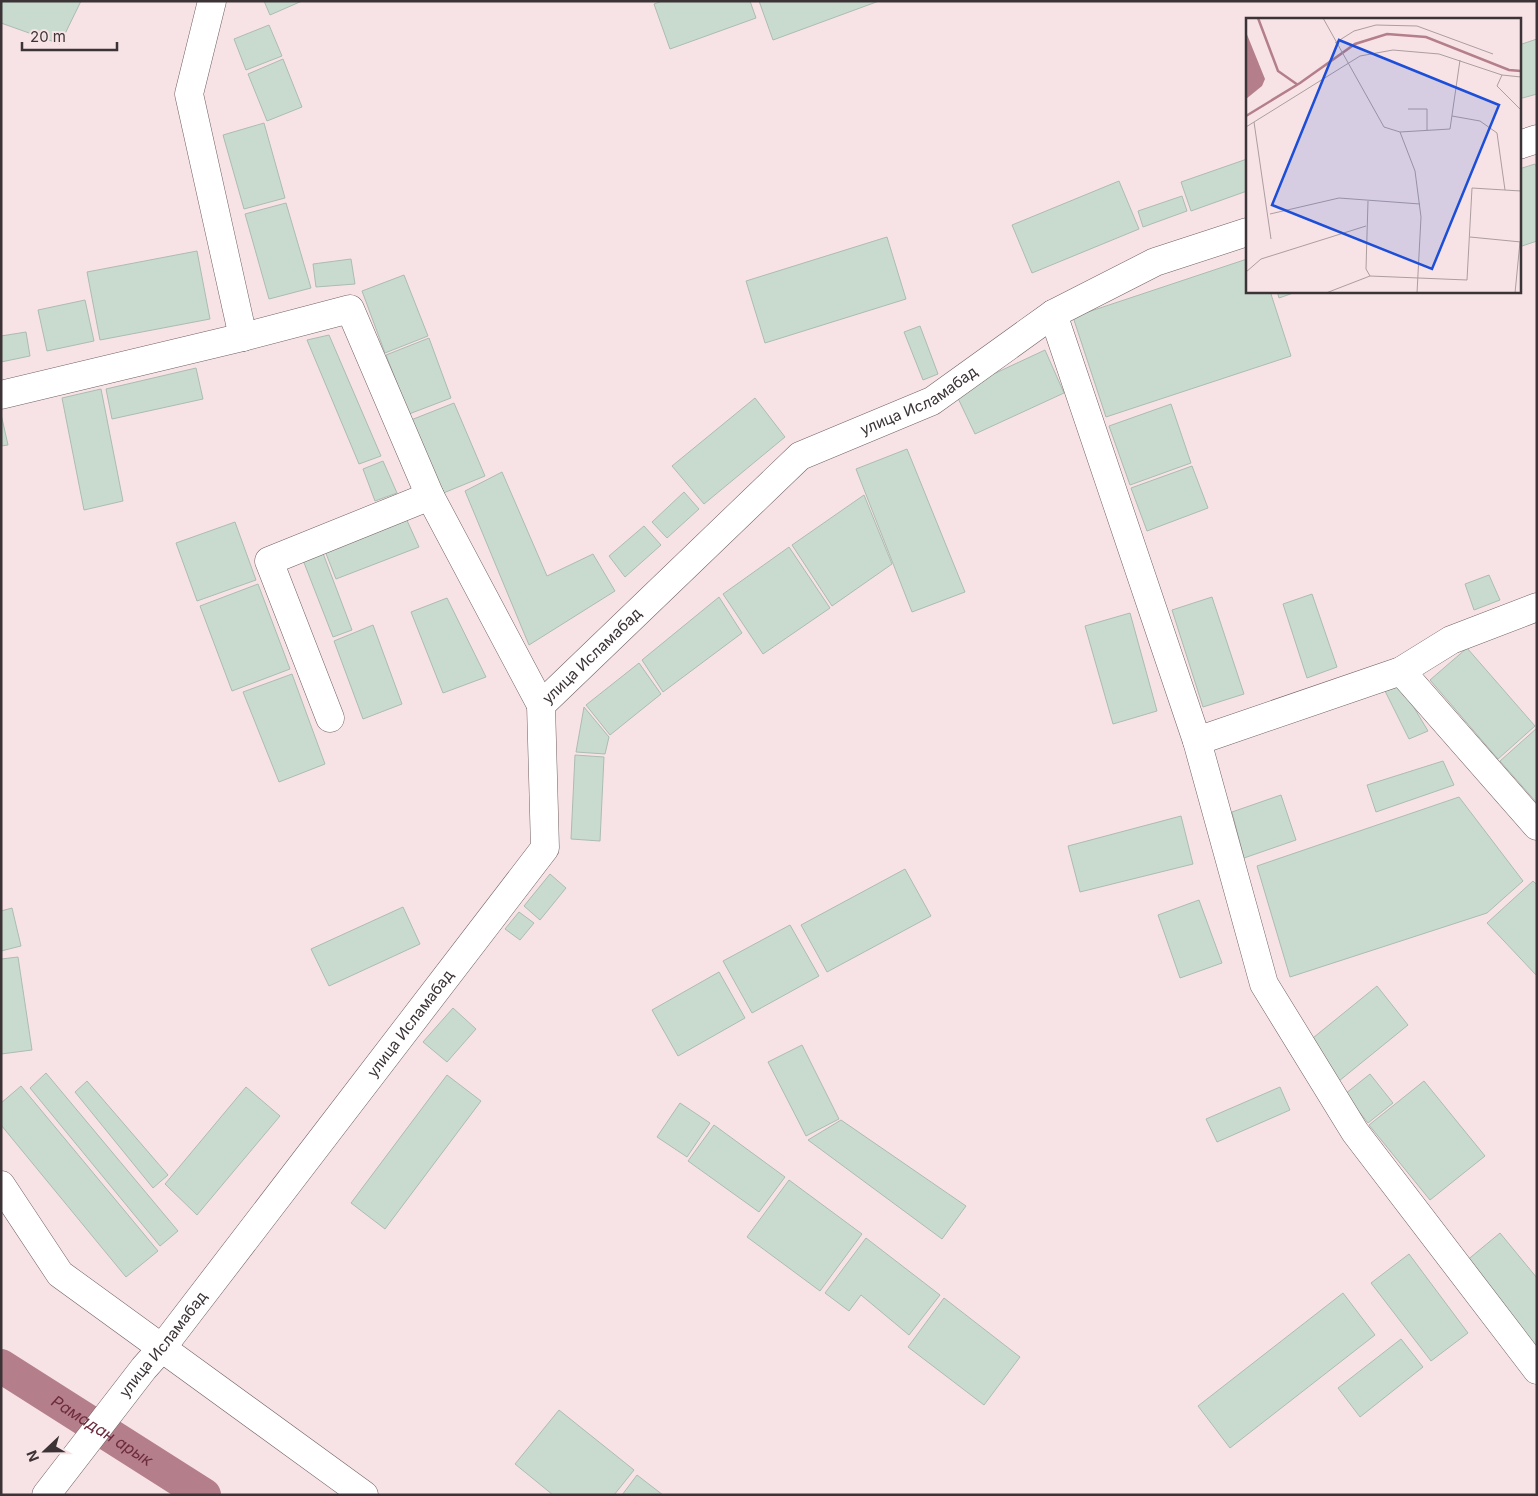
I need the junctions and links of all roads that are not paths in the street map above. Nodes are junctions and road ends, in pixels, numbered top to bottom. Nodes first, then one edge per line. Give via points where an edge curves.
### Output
1 (212, 1) edge
2 (1537, 139) edge
3 (1520, 145) edge
4 (1246, 232) edge
5 (1053, 314) junction
6 (243, 337) junction
7 (1, 396) edge
8 (430, 496) junction
9 (1537, 608) edge
10 (1401, 671) junction
11 (541, 705) junction
12 (330, 718) dead end
13 (1198, 741) junction
14 (1537, 826) edge
15 (1, 1185) edge
16 (153, 1358) junction
17 (1537, 1370) edge
18 (51, 1488) edge
19 (364, 1495) edge

1 - 6 street via 189,94
2 - 3 street
4 - 5 street, улица Исламабад via 1155,262
5 - 11 street, улица Исламабад via 932,402 800,456
5 - 13 street
6 - 7 street
6 - 8 street via 350,309
8 - 11 street
8 - 12 street via 269,560
9 - 10 street via 1451,640
10 - 13 street
10 - 14 street
11 - 16 street, улица Исламабад via 545,848
13 - 17 street via 1264,984 1356,1132
15 - 16 street via 60,1274
16 - 18 street, улица Исламабад
16 - 19 street

